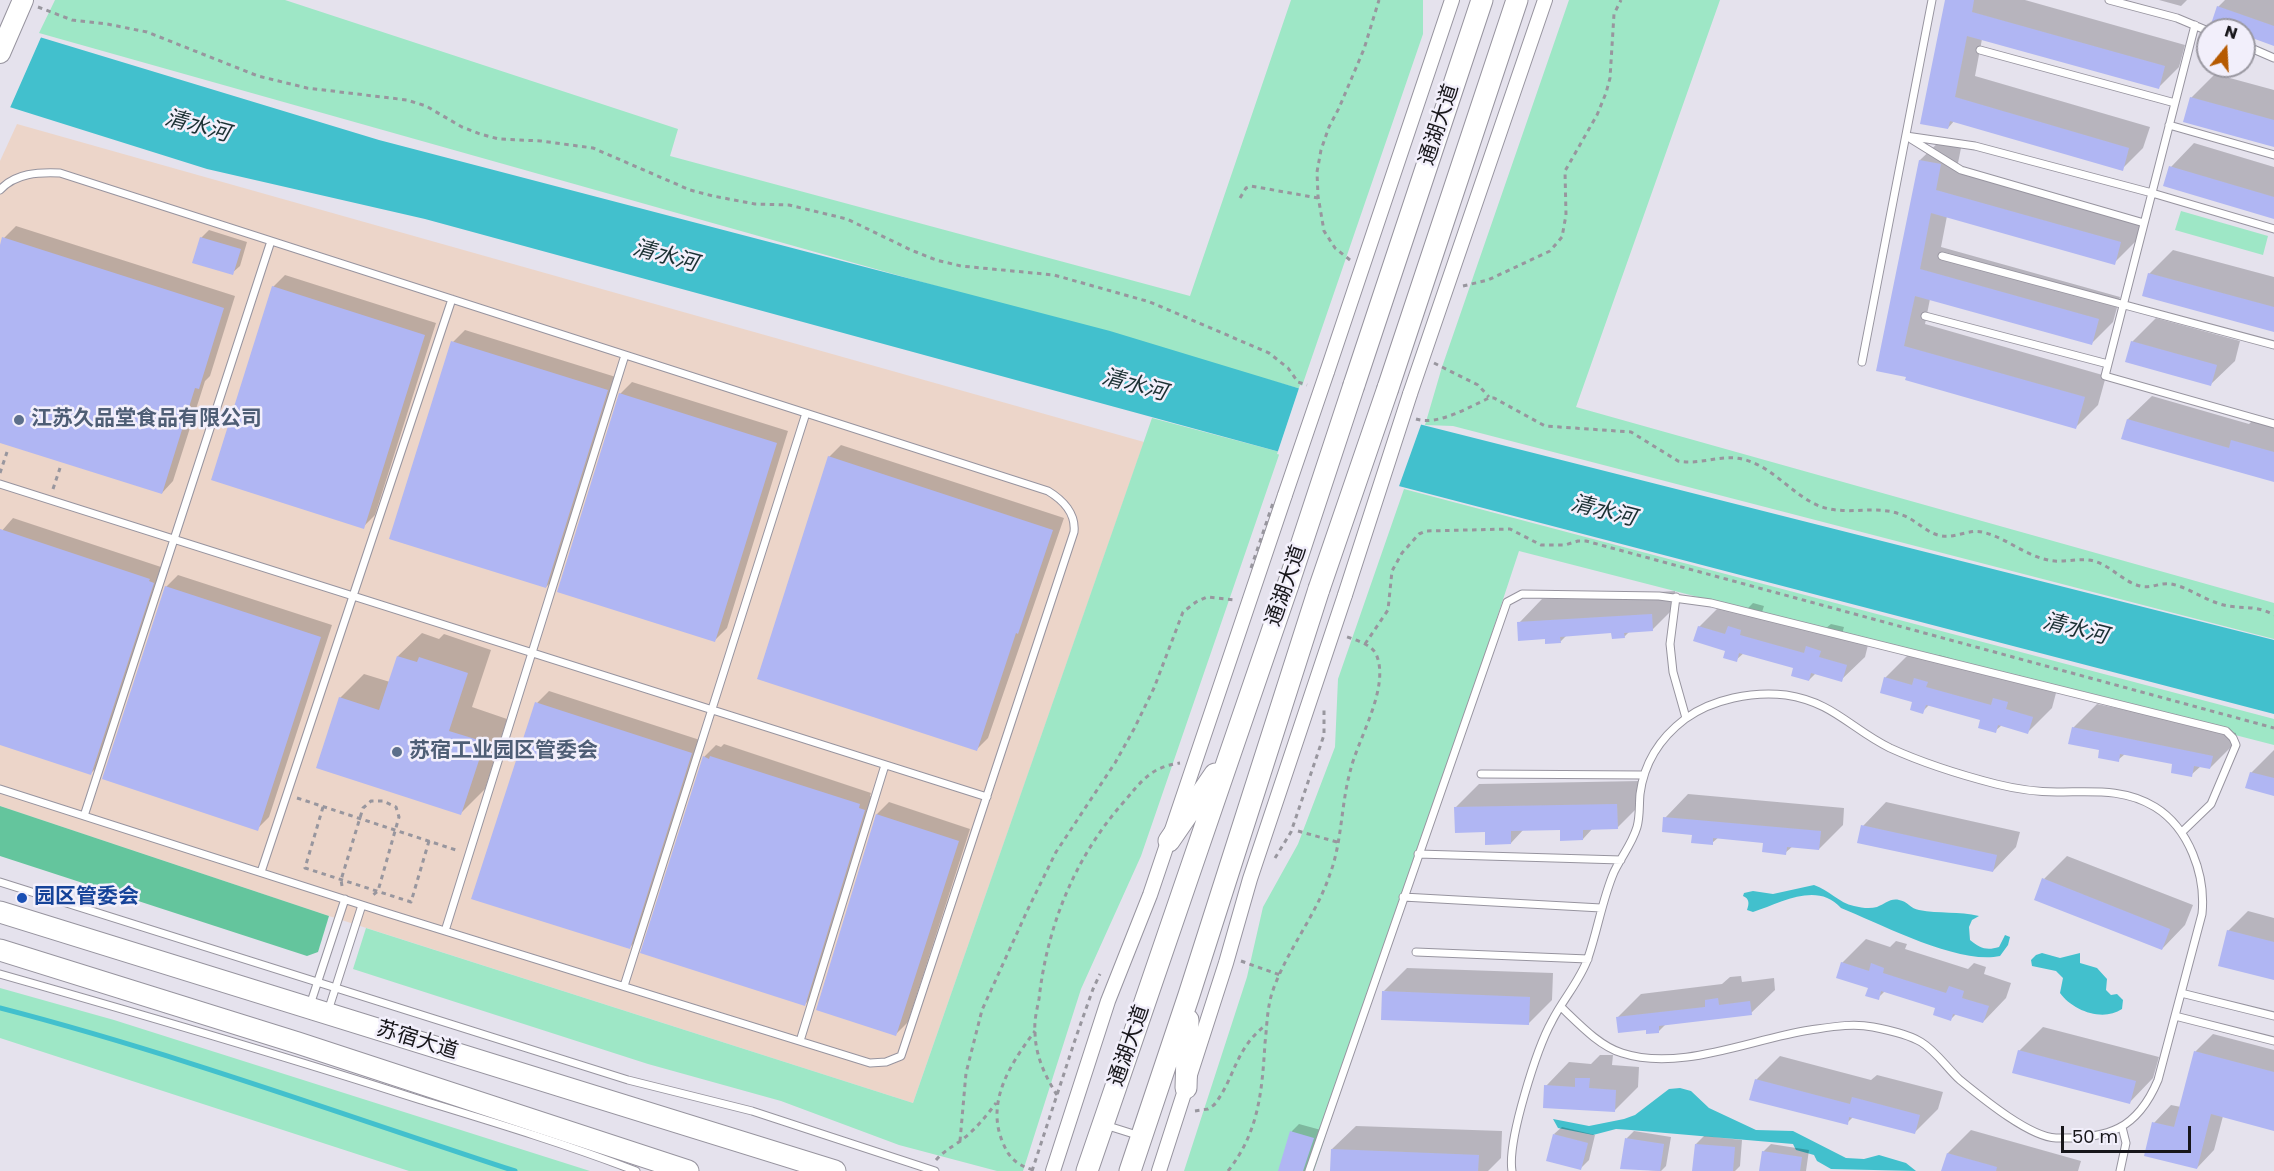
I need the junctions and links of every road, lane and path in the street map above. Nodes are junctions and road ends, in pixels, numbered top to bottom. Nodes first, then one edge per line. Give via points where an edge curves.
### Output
1 (21, 0) edge
2 (1379, 0) edge
3 (1452, 0) edge
4 (1482, 0) edge
5 (1518, 0) edge
6 (1545, 0) edge
7 (1621, 0) edge
8 (1932, 0) edge
9 (2109, 0) edge
10 (2195, 25) joint
11 (1980, 50) dead end
12 (2256, 50) edge
13 (0, 53) edge
14 (2274, 58) edge
15 (2175, 103) junction
16 (2169, 125) junction
17 (1906, 136) junction
18 (2274, 155) edge
19 (0, 190) edge
20 (2152, 193) junction
21 (1240, 198) dead end
22 (1319, 199) junction
23 (2144, 223) junction
24 (2274, 229) edge
25 (271, 241) junction
26 (1942, 256) dead end
27 (1354, 263) dead end
28 (1458, 287) dead end
29 (452, 299) junction
30 (2123, 306) junction
31 (1925, 316) dead end
32 (2274, 345) edge
33 (625, 355) junction
34 (1862, 362) dead end
35 (1433, 363) dead end
36 (2108, 364) junction
37 (1310, 386) dead end
38 (1489, 398) junction
39 (807, 413) junction
40 (1412, 418) dead end
41 (2274, 424) edge
42 (7, 452) dead end
43 (60, 468) dead end
44 (0, 474) edge
45 (0, 484) edge
46 (50, 500) junction
47 (174, 540) junction
48 (353, 596) junction
49 (1676, 597) junction
50 (1240, 601) dead end
51 (2274, 615) edge
52 (1342, 634) dead end
53 (532, 653) junction
54 (712, 710) junction
55 (1686, 718) junction
56 (1230, 752) junction
57 (1186, 762) dead end
58 (885, 765) junction
59 (1481, 774) dead end
60 (1643, 775) junction
61 (0, 789) edge
62 (287, 795) junction
63 (987, 797) junction
64 (323, 807) junction
65 (84, 816) junction
66 (359, 818) junction
67 (397, 830) junction
68 (1298, 831) dead end
69 (2182, 832) junction
70 (429, 841) junction
71 (1169, 841) junction
72 (1337, 842) junction
73 (469, 854) junction
74 (1418, 854) junction
75 (1621, 860) junction
76 (261, 872) junction
77 (341, 880) junction
78 (0, 882) edge
79 (378, 891) junction
80 (1403, 897) junction
81 (345, 899) junction
82 (362, 905) junction
83 (1601, 908) junction
84 (0, 912) edge
85 (445, 931) junction
86 (0, 950) edge
87 (1416, 952) dead end
88 (1588, 959) junction
89 (1237, 960) dead end
90 (0, 974) edge
91 (1280, 975) junction
92 (318, 982) junction
93 (624, 986) junction
94 (336, 988) junction
95 (2181, 993) junction
96 (1189, 995) junction
97 (1560, 1007) junction
98 (318, 1011) junction
99 (2175, 1016) junction
100 (2274, 1016) edge
101 (1267, 1024) junction
102 (1035, 1031) junction
103 (800, 1041) junction
104 (2274, 1041) edge
105 (1186, 1088) junction
106 (1057, 1095) dead end
107 (997, 1102) junction
108 (1187, 1111) dead end
109 (1103, 1124) junction
110 (2122, 1127) junction
111 (1142, 1137) junction
112 (960, 1142) junction
113 (933, 1170) edge
114 (1033, 1170) edge
115 (636, 1171) edge
116 (688, 1171) edge
117 (835, 1171) edge
118 (1053, 1171) edge
119 (1087, 1171) edge
120 (1130, 1171) edge
121 (1159, 1171) edge
122 (1227, 1171) edge
123 (1309, 1171) edge
124 (1512, 1171) edge
125 (2120, 1171) edge

1 - 13 street
1 - 37 path via 72,20 147,32 258,76 307,88 407,100 426,105 480,134 593,148 690,190 755,204 789,205 847,219 936,260 1054,275 1150,302 1269,353 1298,382
2 - 22 path via 1364,49 1321,150 1317,172
3 - 71 street, bridge
4 - 56 main road, 通湖大道, bridge
5 - 96 main road, 通湖大道, bridge via 1319,589
6 - 105 street, bridge via 1410,394 1250,879
7 - 28 path via 1614,14 1606,93 1565,171 1562,237 1550,251 1507,272
8 - 17 lane
9 - 10 lane
10 - 15 lane
11 - 15 lane
12 - 14 lane
15 - 16 lane
16 - 18 lane
16 - 20 lane
17 - 20 lane via 1975,146
17 - 23 lane via 1961,170
17 - 34 lane
19 - 25 lane via 8,181 41,172 60,173
20 - 23 lane
20 - 24 lane
21 - 22 path via 1251,186
22 - 27 path via 1324,231 1335,248
23 - 30 lane
25 - 29 lane
25 - 47 lane
26 - 30 lane
29 - 33 lane
29 - 48 lane
30 - 32 lane
30 - 36 lane
31 - 36 lane
33 - 39 lane
33 - 53 lane
35 - 38 path via 1478,385
36 - 41 lane via 2105,376
38 - 40 path via 1423,422
38 - 51 path via 1545,426 1631,432 1686,463 1737,458 1747,461 1775,475 1811,502 1835,511 1887,510 1902,514 1928,531 1952,537 1979,531 2046,560 2089,560 2142,587 2169,584 2217,603 2257,608
39 - 54 lane
39 - 63 lane via 1048,491 1060,498 1075,522
42 - 44 path
43 - 46 path
45 - 46 lane
46 - 47 lane
47 - 48 lane
47 - 65 lane
48 - 53 lane
48 - 62 lane
49 - 55 lane via 1670,644
49 - 69 lane via 2226,731 2236,745 2221,782 2211,804
49 - 74 lane via 1522,594 1507,602
50 - 112 path via 1207,597 1183,612 1134,729 1056,852 982,1010 966,1073
52 - 72 path via 1375,652 1379,666 1373,712 1350,770
53 - 54 lane
53 - 73 lane
54 - 58 lane
54 - 93 lane
55 - 60 lane via 1654,751
55 - 69 lane via 1742,696 1786,695 1804,699 1836,712 1891,748 1929,763 2031,791 2120,792 2156,807
56 - 71 main road
56 - 109 main road, 通湖大道
57 - 102 path via 1149,773 1086,852 1059,910 1042,968
58 - 63 lane
58 - 103 lane
59 - 60 lane
60 - 75 lane via 1638,825
61 - 65 lane
62 - 64 path
62 - 76 lane
63 - 103 lane via 901,1056 870,1063
64 - 66 path
64 - 77 path via 304,868
65 - 76 lane
66 - 67 path
66 - 67 path via 371,801 383,801 396,807
66 - 77 path
67 - 70 path
67 - 79 path
68 - 72 path
69 - 95 lane via 2199,872 2204,899
70 - 73 path
70 - 79 path via 411,902
71 - 118 street via 1108,1001
72 - 91 path via 1330,875
73 - 85 lane
74 - 75 lane
74 - 80 lane
75 - 83 lane
76 - 81 lane
77 - 79 path
77 - 81 path
78 - 92 lane
79 - 82 path
80 - 83 lane
80 - 123 lane
81 - 82 lane
81 - 92 lane
82 - 85 lane
82 - 94 lane
83 - 88 lane
84 - 98 main road, 苏宿大道
85 - 93 lane
86 - 116 main road, 苏宿大道
87 - 88 lane
88 - 97 lane
89 - 91 path
90 - 115 lane via 328,1070
91 - 101 path
92 - 94 lane
92 - 98 lane
93 - 103 lane
94 - 98 lane
94 - 113 lane via 628,1080 752,1111
95 - 99 lane
95 - 100 lane
96 - 105 main road
96 - 111 main road, 通湖大道
97 - 110 lane via 1620,1053 1652,1060 1692,1056 1803,1031 1871,1026 1921,1042 1961,1080 2028,1130 2053,1138 2081,1138
97 - 124 lane via 1540,1043 1518,1122 1510,1162
98 - 117 main road, 苏宿大道
99 - 104 lane
99 - 110 lane via 2150,1098 2139,1115
101 - 108 path via 1254,1033 1239,1054 1214,1105
101 - 122 path via 1256,1116 1241,1151
102 - 106 path via 1041,1066
102 - 107 path via 1009,1070
105 - 121 street
107 - 112 path
107 - 114 path via 997,1124 1007,1153
109 - 111 lane
109 - 119 main road, 通湖大道
110 - 125 lane via 2126,1143
111 - 120 main road, 通湖大道
112 - 113 path via 944,1151

